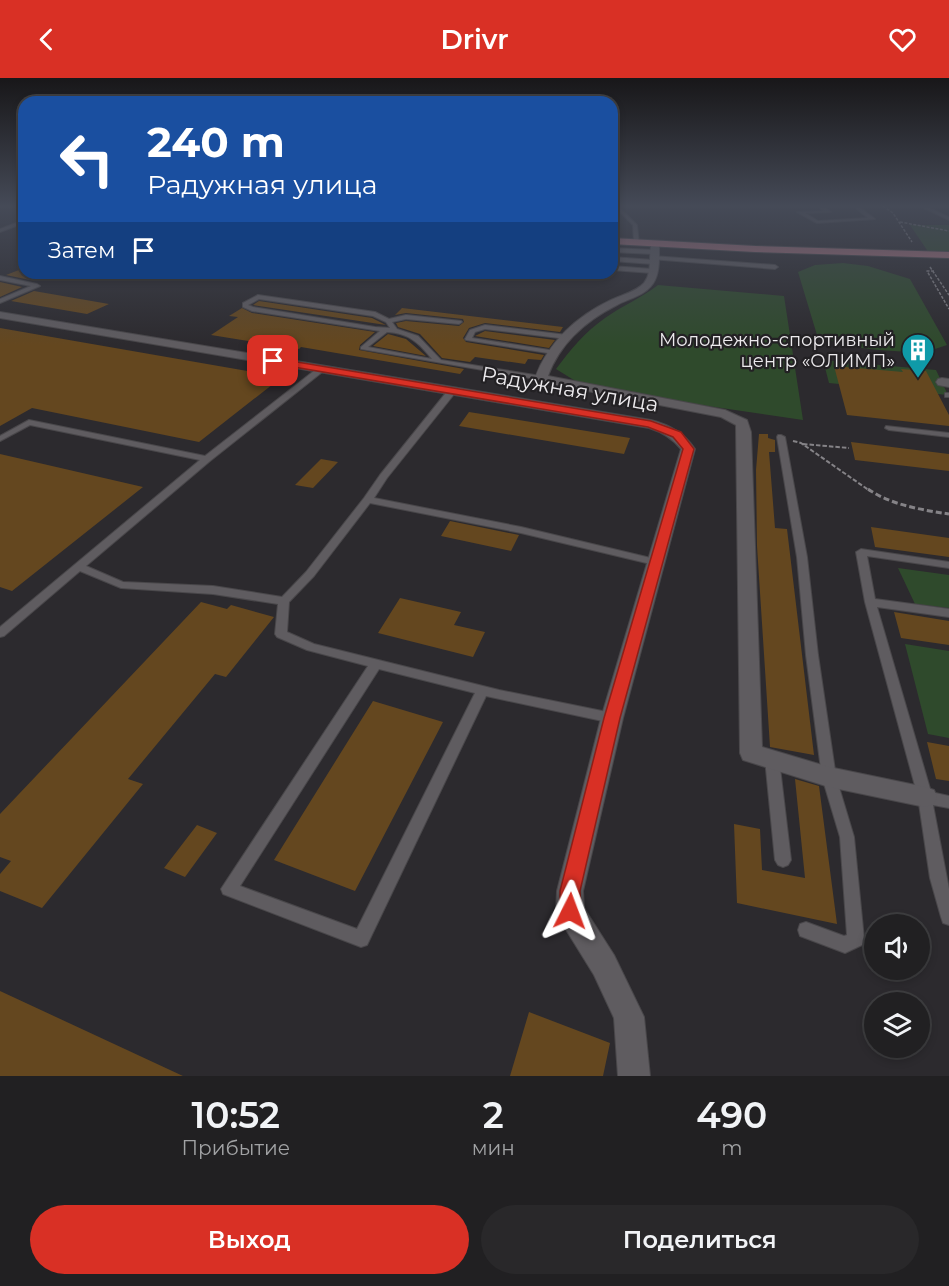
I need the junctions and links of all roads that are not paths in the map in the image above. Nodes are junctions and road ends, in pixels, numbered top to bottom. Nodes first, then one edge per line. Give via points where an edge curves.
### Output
1 (626, 253) edge
2 (648, 253) edge
3 (949, 255) edge
4 (654, 258) junction
5 (618, 259) edge
6 (618, 267) edge
7 (775, 267) dead end
8 (0, 278) edge
9 (0, 301) edge
10 (0, 315) edge
11 (388, 321) junction
12 (459, 322) dead end
13 (385, 330) junction
14 (395, 330) junction
15 (567, 337) junction
16 (554, 352) junction
17 (439, 362) junction
18 (322, 369) junction
19 (541, 378) junction
20 (453, 391) junction
21 (889, 428) dead end
22 (949, 435) edge
23 (781, 437) road end
24 (0, 439) edge
25 (207, 459) junction
26 (368, 500) junction
27 (656, 562) junction
28 (949, 565) edge
29 (80, 567) junction
30 (284, 601) junction
31 (870, 602) junction
32 (949, 613) edge
33 (0, 633) edge
34 (376, 664) junction
35 (482, 691) junction
36 (612, 718) junction
37 (772, 759) junction
38 (829, 777) junction
39 (925, 797) junction
40 (949, 802) edge
41 (783, 860) dead end
42 (944, 879) edge
43 (949, 917) edge
44 (806, 930) dead end
45 (634, 1076) edge

1 - 4 lane
2 - 4 main road
3 - 4 main road
4 - 5 lane
4 - 6 lane
4 - 7 lane
4 - 15 street via 651,280 644,287 590,315
8 - 9 lane via 37,286
10 - 18 street, Радужная улица
11 - 12 lane via 406,317
11 - 13 lane via 375,314 268,298 258,297 245,304 252,309
11 - 14 lane
13 - 14 lane
13 - 17 lane via 363,348
14 - 17 lane via 412,333
15 - 16 street
15 - 16 lane via 485,327 472,331 468,339
16 - 19 street
17 - 19 lane
18 - 20 street, Радужная улица
18 - 25 lane
19 - 37 street via 725,414 742,423 752,753
20 - 26 lane
20 - 27 street, Радужная улица via 651,424 677,434 688,449
21 - 22 lane
23 - 38 lane via 802,557
24 - 25 lane via 29,422
25 - 29 lane
26 - 27 lane
26 - 30 lane
27 - 36 street, Радужная улица
28 - 31 lane via 861,552
29 - 30 lane via 121,585 213,590
29 - 33 lane
30 - 34 lane via 281,634 311,647
31 - 32 lane
31 - 39 lane
34 - 35 lane
34 - 35 lane via 229,889 361,939
35 - 36 lane
36 - 45 street, Радужная улица via 570,891 570,911 604,965 629,1017
37 - 38 street
37 - 41 lane
38 - 39 street
38 - 44 lane via 847,837 856,939 845,945
39 - 40 lane
39 - 42 lane
42 - 43 lane

